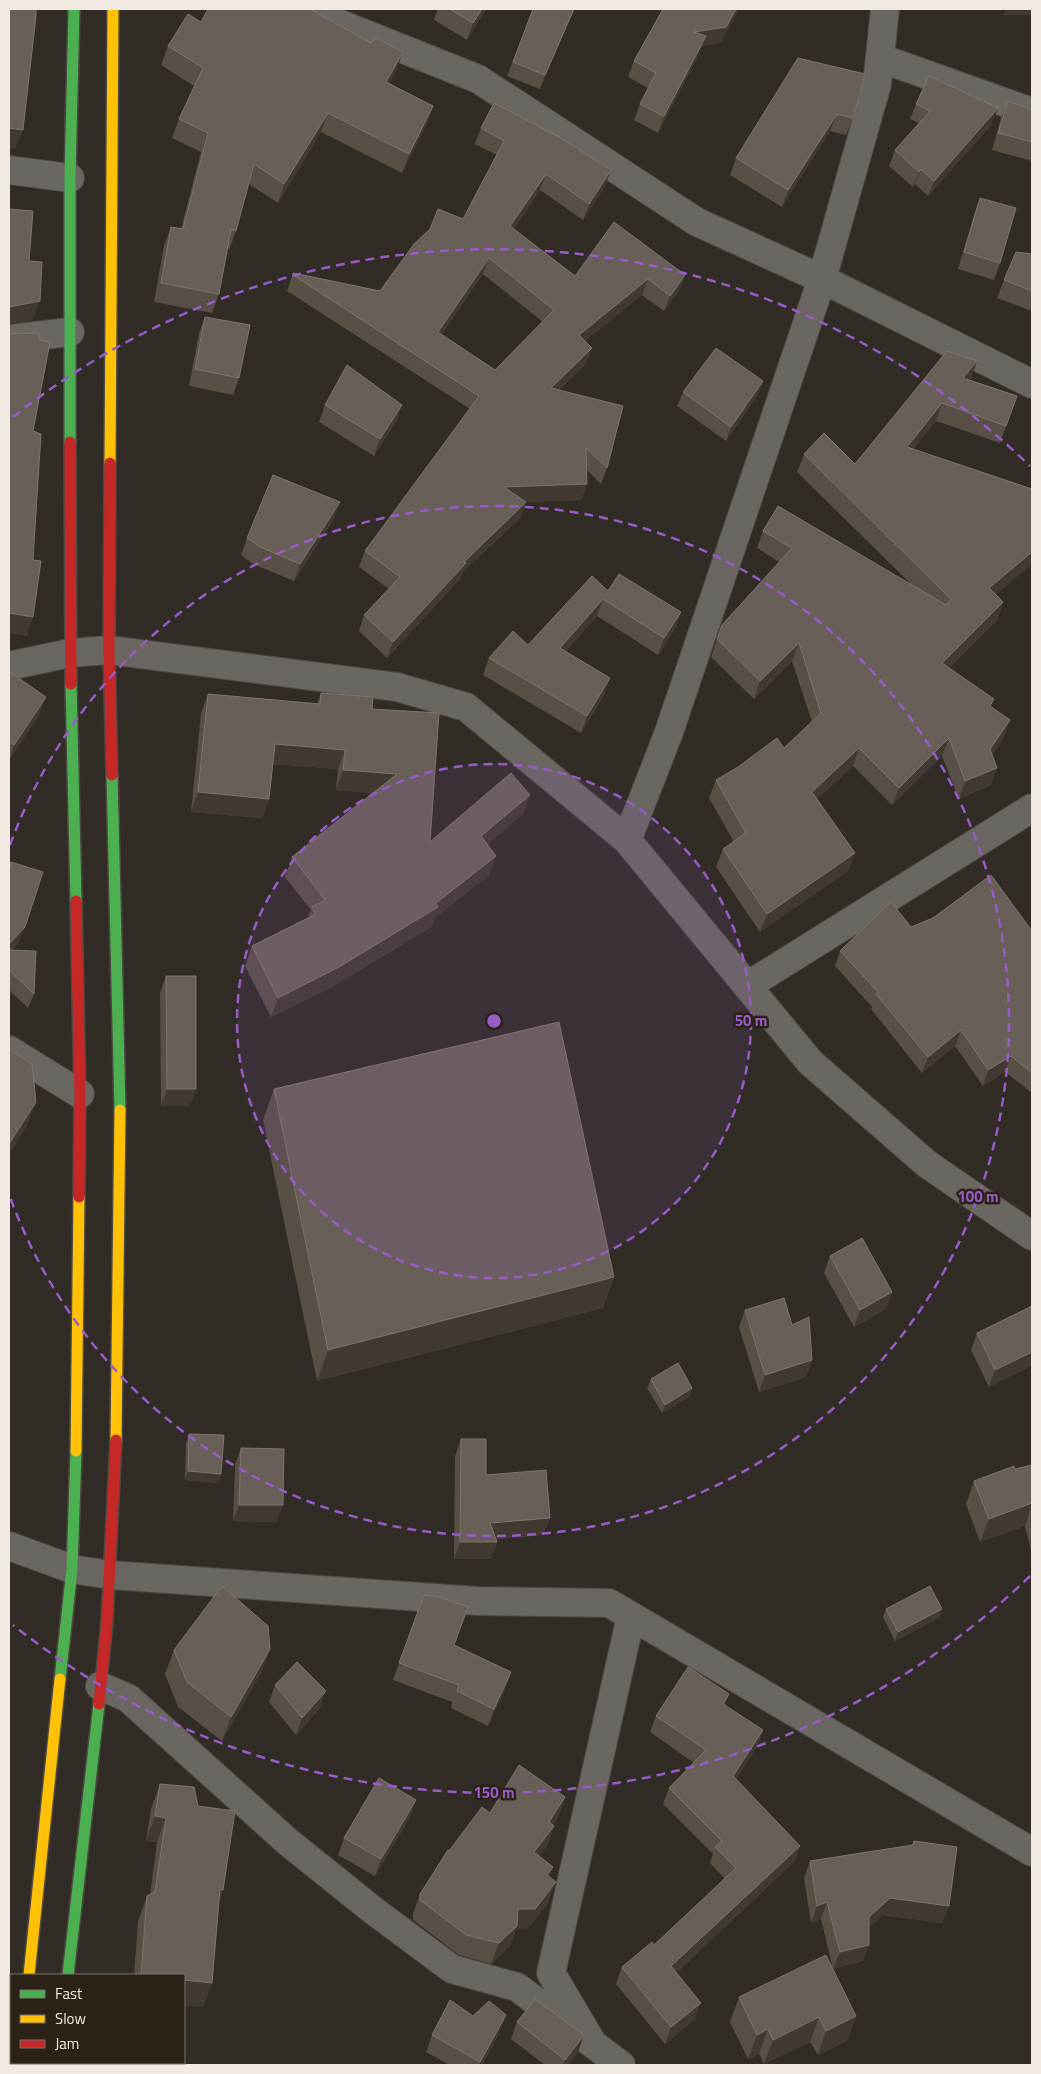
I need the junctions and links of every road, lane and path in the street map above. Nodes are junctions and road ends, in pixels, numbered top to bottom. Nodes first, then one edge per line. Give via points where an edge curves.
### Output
1 (74, 9) edge
2 (113, 9) edge
3 (303, 9) edge
4 (885, 9) edge
5 (880, 58) junction
6 (1032, 112) edge
7 (9, 170) edge
8 (70, 178) junction
9 (822, 279) junction
10 (70, 332) junction
11 (9, 339) edge
12 (1032, 384) edge
13 (109, 650) junction
14 (70, 653) junction
15 (9, 666) edge
16 (1032, 808) edge
17 (627, 840) junction
18 (747, 986) junction
19 (9, 1050) edge
20 (80, 1094) junction
21 (1032, 1236) edge
22 (9, 1546) edge
23 (72, 1569) junction
24 (110, 1575) junction
25 (631, 1616) junction
26 (100, 1686) junction
27 (1032, 1852) edge
28 (29, 1974) edge
29 (68, 1974) edge
30 (593, 2044) junction
31 (621, 2065) edge

1 - 8 street
2 - 13 street
3 - 9 street via 478,79 696,222
4 - 5 street
5 - 6 street
5 - 9 street via 877,84
7 - 8 street
8 - 10 street
9 - 12 street
9 - 17 street via 669,732
10 - 11 street
10 - 14 street
13 - 14 street
13 - 17 street via 397,688 466,707
13 - 24 street via 120,1091 118,1379
14 - 15 street
14 - 20 street
16 - 18 street
17 - 18 street
18 - 21 street via 810,1062 839,1088 927,1164
19 - 20 street
20 - 23 street
22 - 23 street
23 - 24 street
23 - 28 street
24 - 25 street via 478,1601 609,1603
24 - 26 street
25 - 27 street
25 - 30 street via 551,1973
26 - 29 street
26 - 30 street via 128,1698 288,1842 452,1969 517,1987
30 - 31 street

